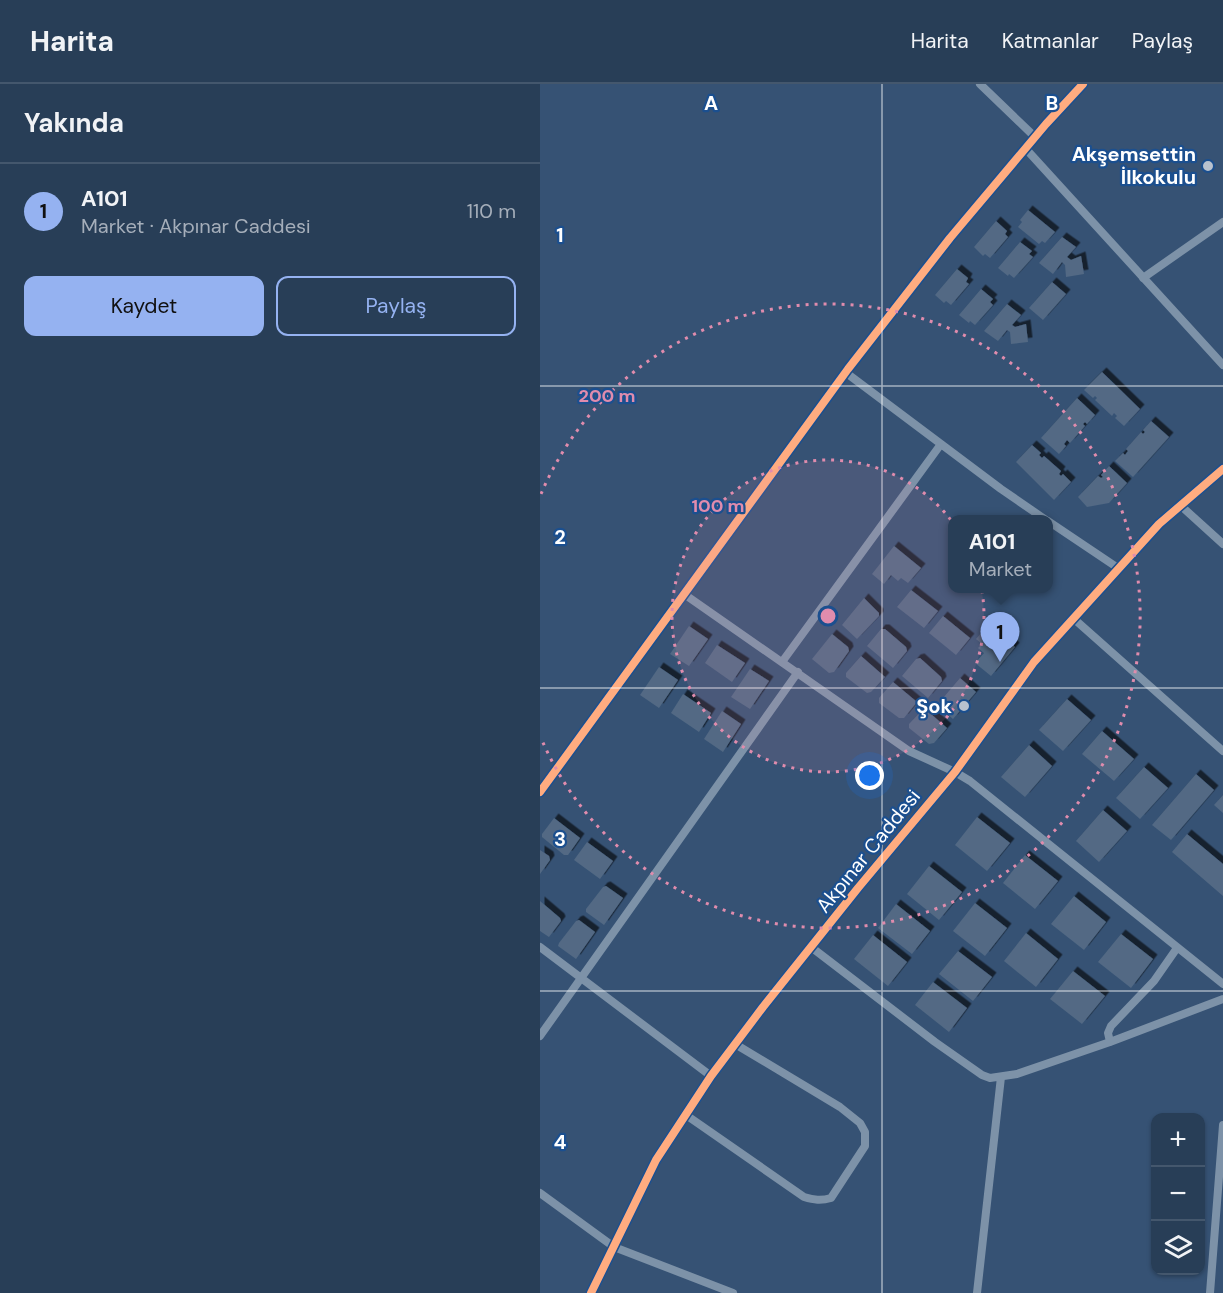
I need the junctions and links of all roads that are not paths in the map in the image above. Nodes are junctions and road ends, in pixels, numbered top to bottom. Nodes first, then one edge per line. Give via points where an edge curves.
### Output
1 (980, 84) edge
2 (1083, 84) edge
3 (1035, 137) junction
4 (1026, 149) junction
5 (1223, 222) edge
6 (1143, 278) junction
7 (1223, 365) edge
8 (845, 372) junction
9 (941, 444) junction
10 (1223, 469) edge
11 (1180, 505) junction
12 (1040, 515) edge
13 (1053, 524) edge
14 (1223, 544) edge
15 (1118, 568) junction
16 (684, 594) junction
17 (1073, 618) junction
18 (782, 662) junction
19 (798, 672) junction
20 (1223, 751) edge
21 (954, 772) junction
22 (540, 792) edge
23 (540, 947) edge
24 (811, 947) junction
25 (1178, 948) junction
26 (582, 978) junction
27 (1223, 984) edge
28 (1223, 999) edge
29 (540, 1036) edge
30 (1110, 1042) junction
31 (735, 1044) junction
32 (711, 1076) junction
33 (1002, 1077) junction
34 (686, 1115) junction
35 (1223, 1125) edge
36 (1221, 1186) edge
37 (540, 1193) edge
38 (614, 1247) junction
39 (591, 1293) edge
40 (733, 1293) edge
41 (976, 1293) edge
42 (1210, 1293) edge

1 - 3 street
2 - 3 street
3 - 4 street
4 - 6 street
4 - 8 street
5 - 6 street
6 - 7 street
8 - 9 street
8 - 16 street
9 - 12 street
9 - 18 street
10 - 11 street, Akpınar Caddesi
11 - 14 street
11 - 15 street, Akpınar Caddesi
13 - 15 street
15 - 17 street, Akpınar Caddesi
16 - 18 street
16 - 22 street
17 - 20 street
17 - 21 street, Akpınar Caddesi via 1034,662
18 - 19 street
19 - 21 street via 909,751
19 - 26 street
21 - 24 street, Akpınar Caddesi
21 - 25 street
23 - 26 street
24 - 31 street, Akpınar Caddesi
24 - 33 street via 982,1075
25 - 27 street
25 - 30 street via 1147,989 1111,1026
26 - 29 street
26 - 32 street
28 - 30 street
30 - 33 street
31 - 32 street, Akpınar Caddesi
31 - 34 street via 860,1123 865,1146 831,1198 804,1197
32 - 34 street, Akpınar Caddesi
33 - 41 street
34 - 38 street, Akpınar Caddesi via 656,1161
35 - 36 street
36 - 42 street
37 - 38 street
38 - 39 street, Akpınar Caddesi
38 - 40 street

